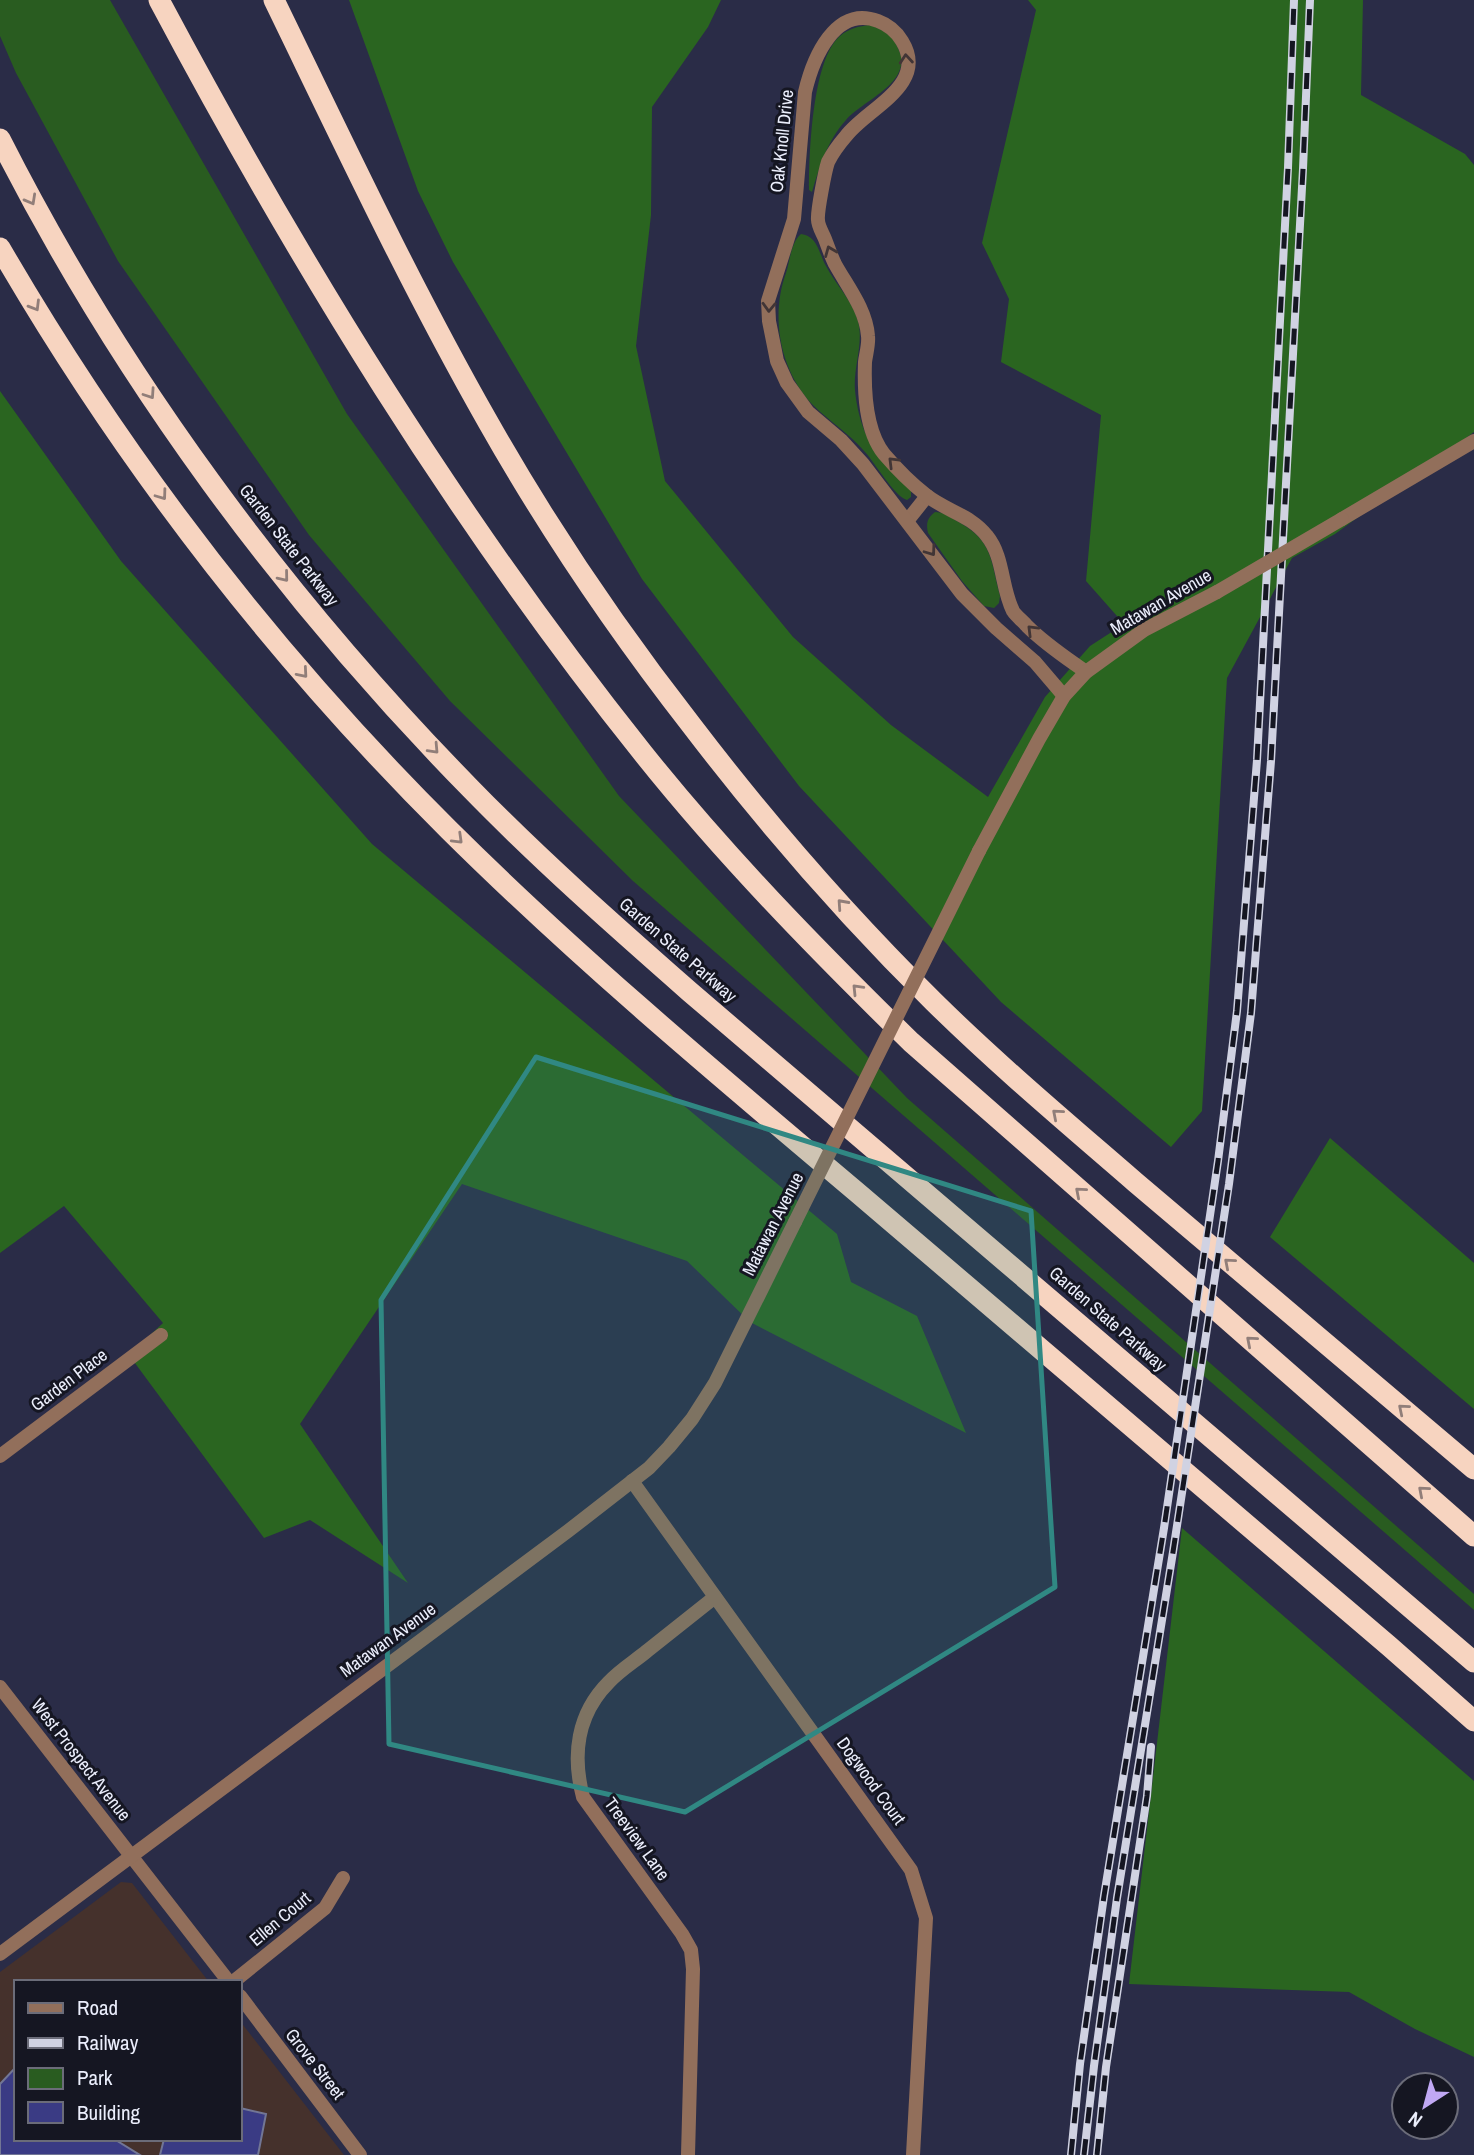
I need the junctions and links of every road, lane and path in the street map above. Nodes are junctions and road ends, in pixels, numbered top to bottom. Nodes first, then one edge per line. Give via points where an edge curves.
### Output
1 (159, 0) edge
2 (274, 0) edge
3 (0, 139) edge
4 (794, 219) junction
5 (817, 220) junction
6 (0, 248) edge
7 (1474, 441) edge
8 (927, 496) junction
9 (908, 520) junction
10 (1013, 612) junction
11 (996, 628) junction
12 (1086, 672) junction
13 (1064, 696) junction
14 (161, 1335) dead end
15 (0, 1456) edge
16 (1474, 1469) edge
17 (632, 1480) junction
18 (1474, 1536) edge
19 (715, 1597) junction
20 (1474, 1662) edge
21 (0, 1687) edge
22 (1474, 1721) edge
23 (132, 1856) junction
24 (343, 1878) dead end
25 (0, 1954) edge
26 (229, 1980) edge
27 (234, 1980) edge
28 (242, 1999) edge
29 (360, 2155) edge
30 (688, 2155) edge
31 (913, 2155) edge

18 -> 1 highway via 911,1042 683,801 553,635 432,460 277,212
16 -> 2 highway via 984,1050 882,948 737,783 606,608 500,443 419,294
3 -> 20 highway, Garden State Parkway via 96,312 223,498 318,620 470,788 680,983
4 - 5 street, Oak Knoll Drive
5 -> 4 street, Oak Knoll Drive via 829,161 852,129 894,94 907,72 905,45 897,33 870,18 844,23 832,32 808,75
4 -> 9 street, Oak Knoll Drive via 768,301 776,360 808,412 841,440
8 -> 5 street via 885,455 875,436 864,381 866,325
6 -> 22 highway via 106,416 207,556 340,716 449,830 611,983
7 - 12 street, Matawan Avenue, bridge via 1144,630
8 - 9 street
8 - 10 street via 972,520 988,536
9 -> 11 street, Oak Knoll Drive via 962,594
10 - 11 street
12 -> 10 street
11 - 13 street, Oak Knoll Drive via 1035,662
12 - 13 street, Matawan Avenue
13 - 17 street, Matawan Avenue, bridge via 979,851 715,1382 669,1447
14 - 15 street, Garden Place
17 - 19 street, Dogwood Court
17 - 23 street, Matawan Avenue
19 - 30 street, Treeview Lane via 610,1681 592,1702 580,1729 578,1758 583,1797 691,1950
19 - 31 street, Dogwood Court via 911,1870 926,1918
21 - 23 street, West Prospect Avenue
23 - 25 street, Matawan Avenue
23 - 26 street
24 - 27 street, Ellen Court via 325,1908
28 - 29 street, Grove Street

